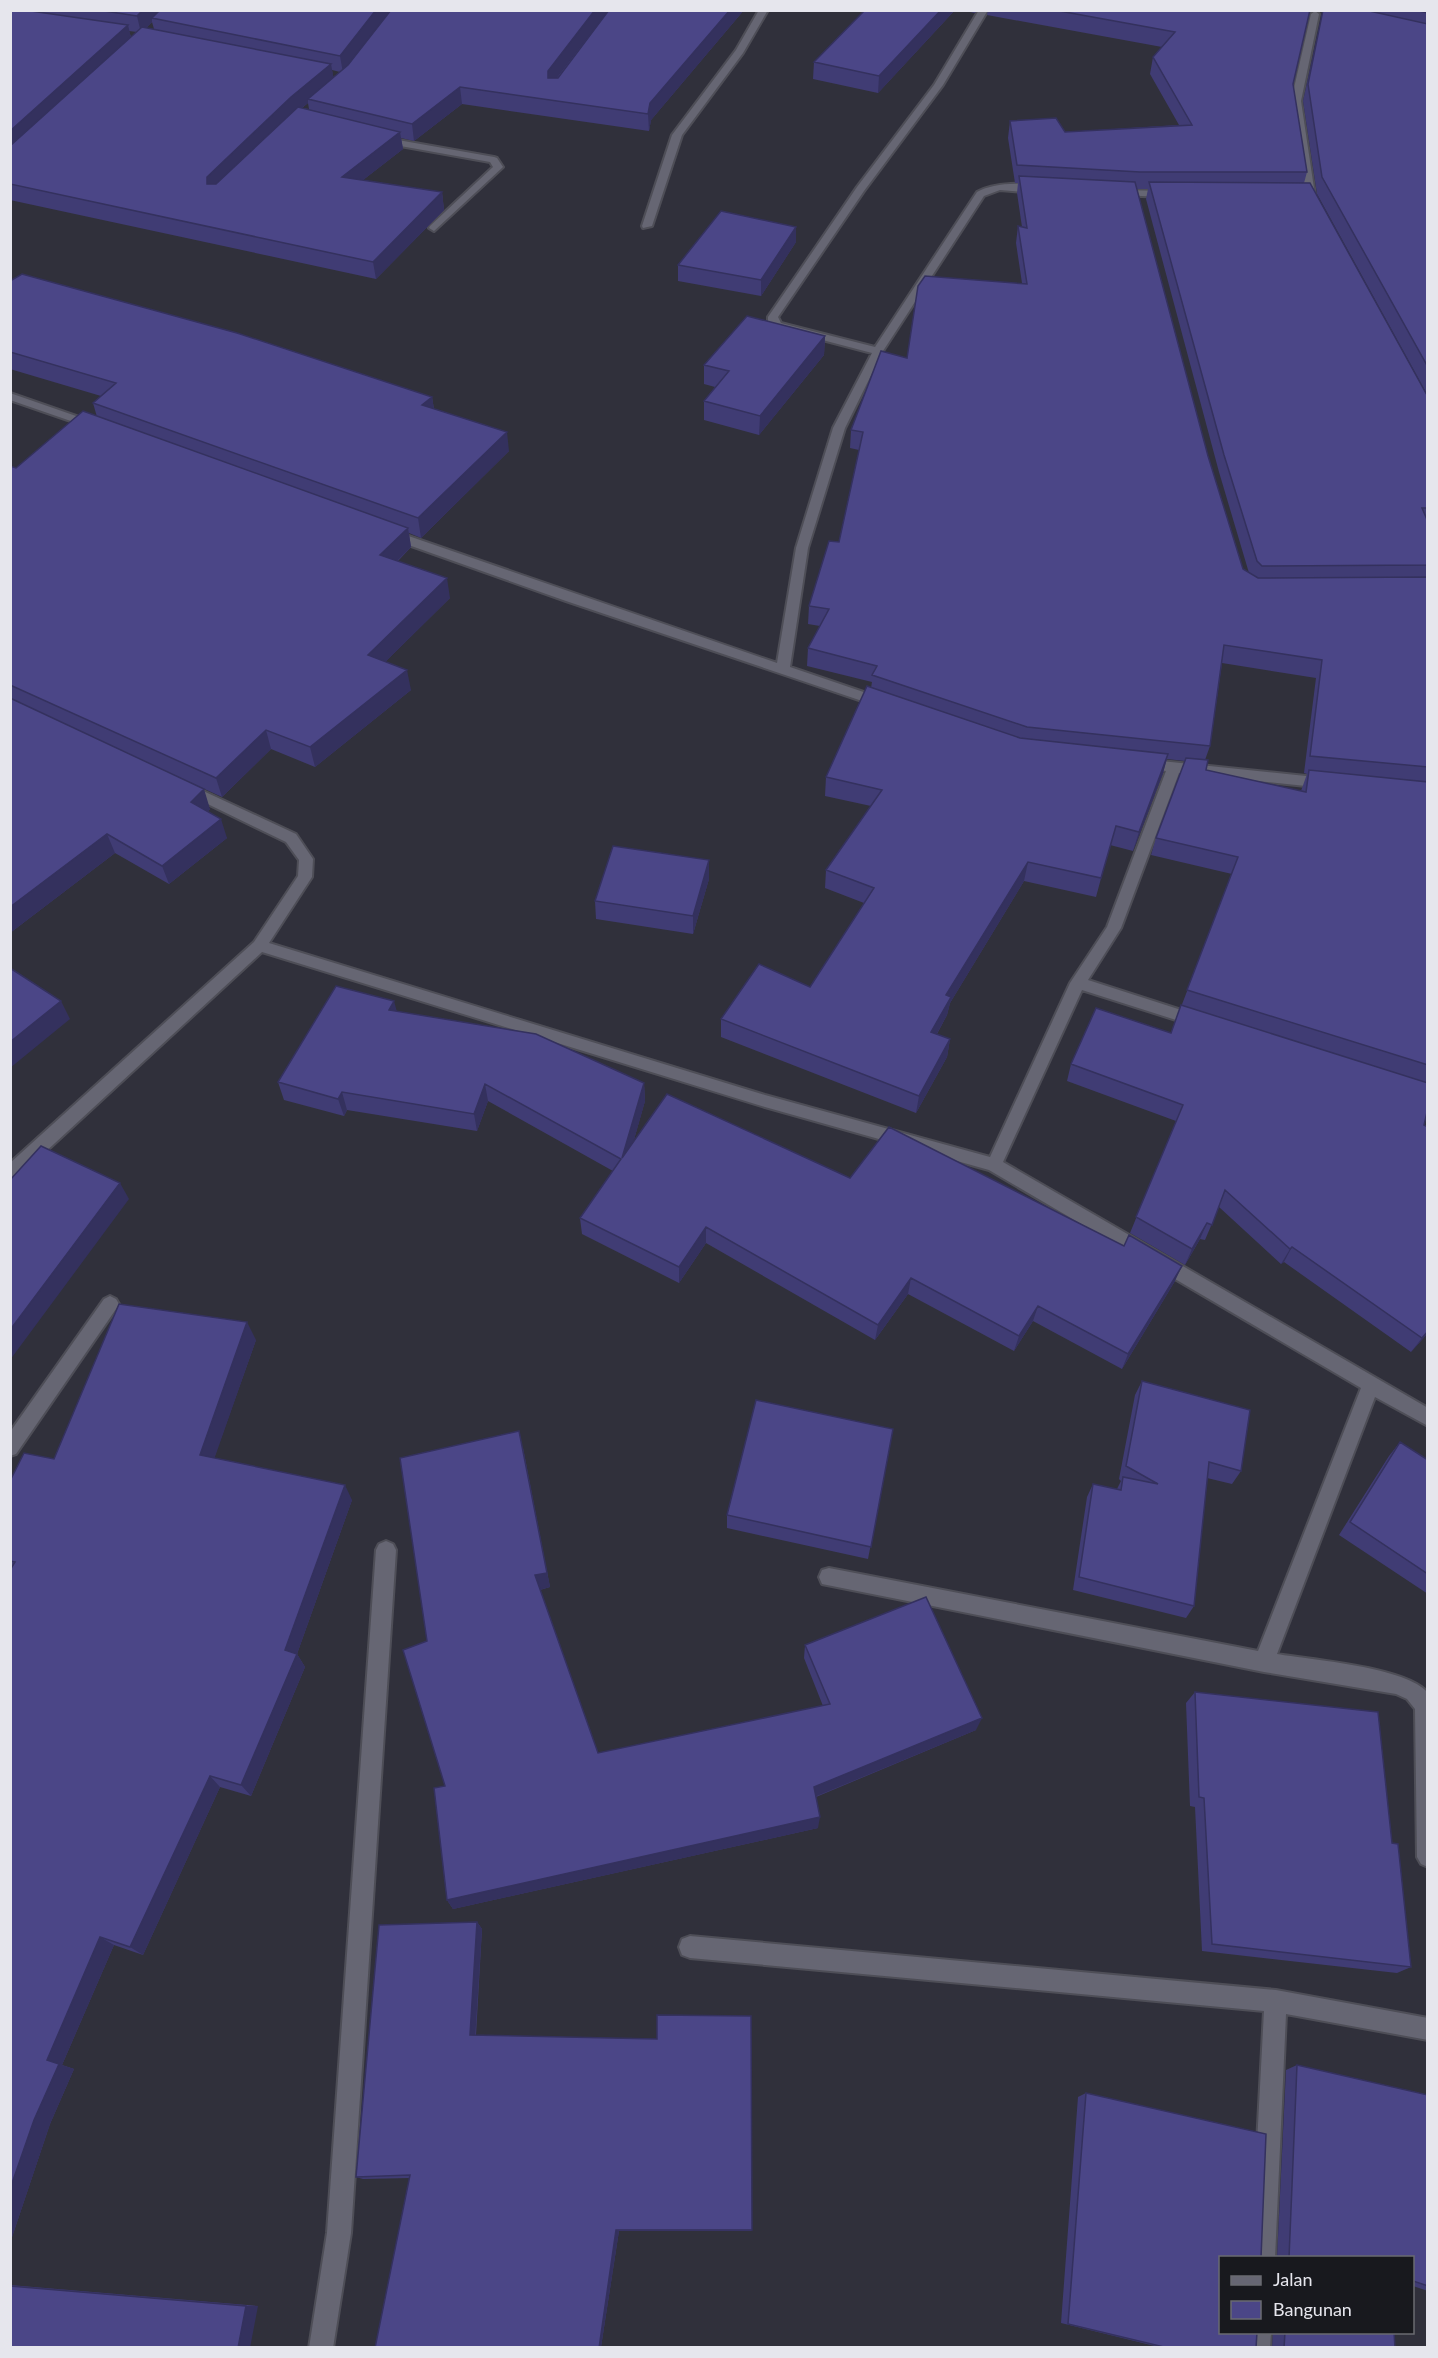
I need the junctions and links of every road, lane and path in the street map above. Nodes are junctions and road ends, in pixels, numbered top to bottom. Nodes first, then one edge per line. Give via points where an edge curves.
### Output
1 (764, 10) edge
2 (984, 10) edge
3 (1310, 12) edge
4 (1326, 16) edge
5 (374, 138) edge
6 (1054, 191) edge
7 (1106, 193) edge
8 (1183, 194) edge
9 (1321, 216) edge
10 (647, 226) dead end
11 (434, 228) edge
12 (878, 351) junction
13 (10, 396) edge
14 (103, 429) edge
15 (381, 530) edge
16 (783, 669) junction
17 (892, 707) edge
18 (1128, 763) edge
19 (1174, 768) junction
20 (172, 782) edge
21 (1335, 784) edge
22 (259, 946) junction
23 (1078, 983) junction
24 (1213, 1026) edge
25 (994, 1165) junction
26 (10, 1174) edge
27 (110, 1304) dead end
28 (1371, 1385) junction
29 (1428, 1418) edge
30 (10, 1448) edge
31 (386, 1550) dead end
32 (829, 1577) dead end
33 (1264, 1662) junction
34 (1428, 1857) edge
35 (690, 1947) dead end
36 (1276, 2001) junction
37 (1428, 2029) edge
38 (1263, 2256) edge
39 (321, 2348) edge

1 - 10 street via 740,51 677,135
2 - 12 street via 938,85 860,189 773,317 777,326
3 - 4 street
3 - 9 street via 1296,100 1304,195
5 - 11 street via 497,163 498,167
6 - 12 street via 1000,187 980,194
7 - 8 street via 1138,200
12 - 16 street via 838,428 802,548
13 - 14 street
15 - 16 street
16 - 17 street
18 - 19 street
19 - 21 street
19 - 23 street via 1114,928
20 - 22 street via 291,838 306,859 305,877
22 - 25 street via 765,1101
22 - 26 street
23 - 24 street
23 - 25 street
25 - 28 street
27 - 30 street
28 - 29 street
28 - 33 street
31 - 39 street via 339,2233
32 - 33 street
33 - 34 street via 1397,1684 1414,1692 1425,1706
35 - 36 street
36 - 37 street
36 - 38 street

